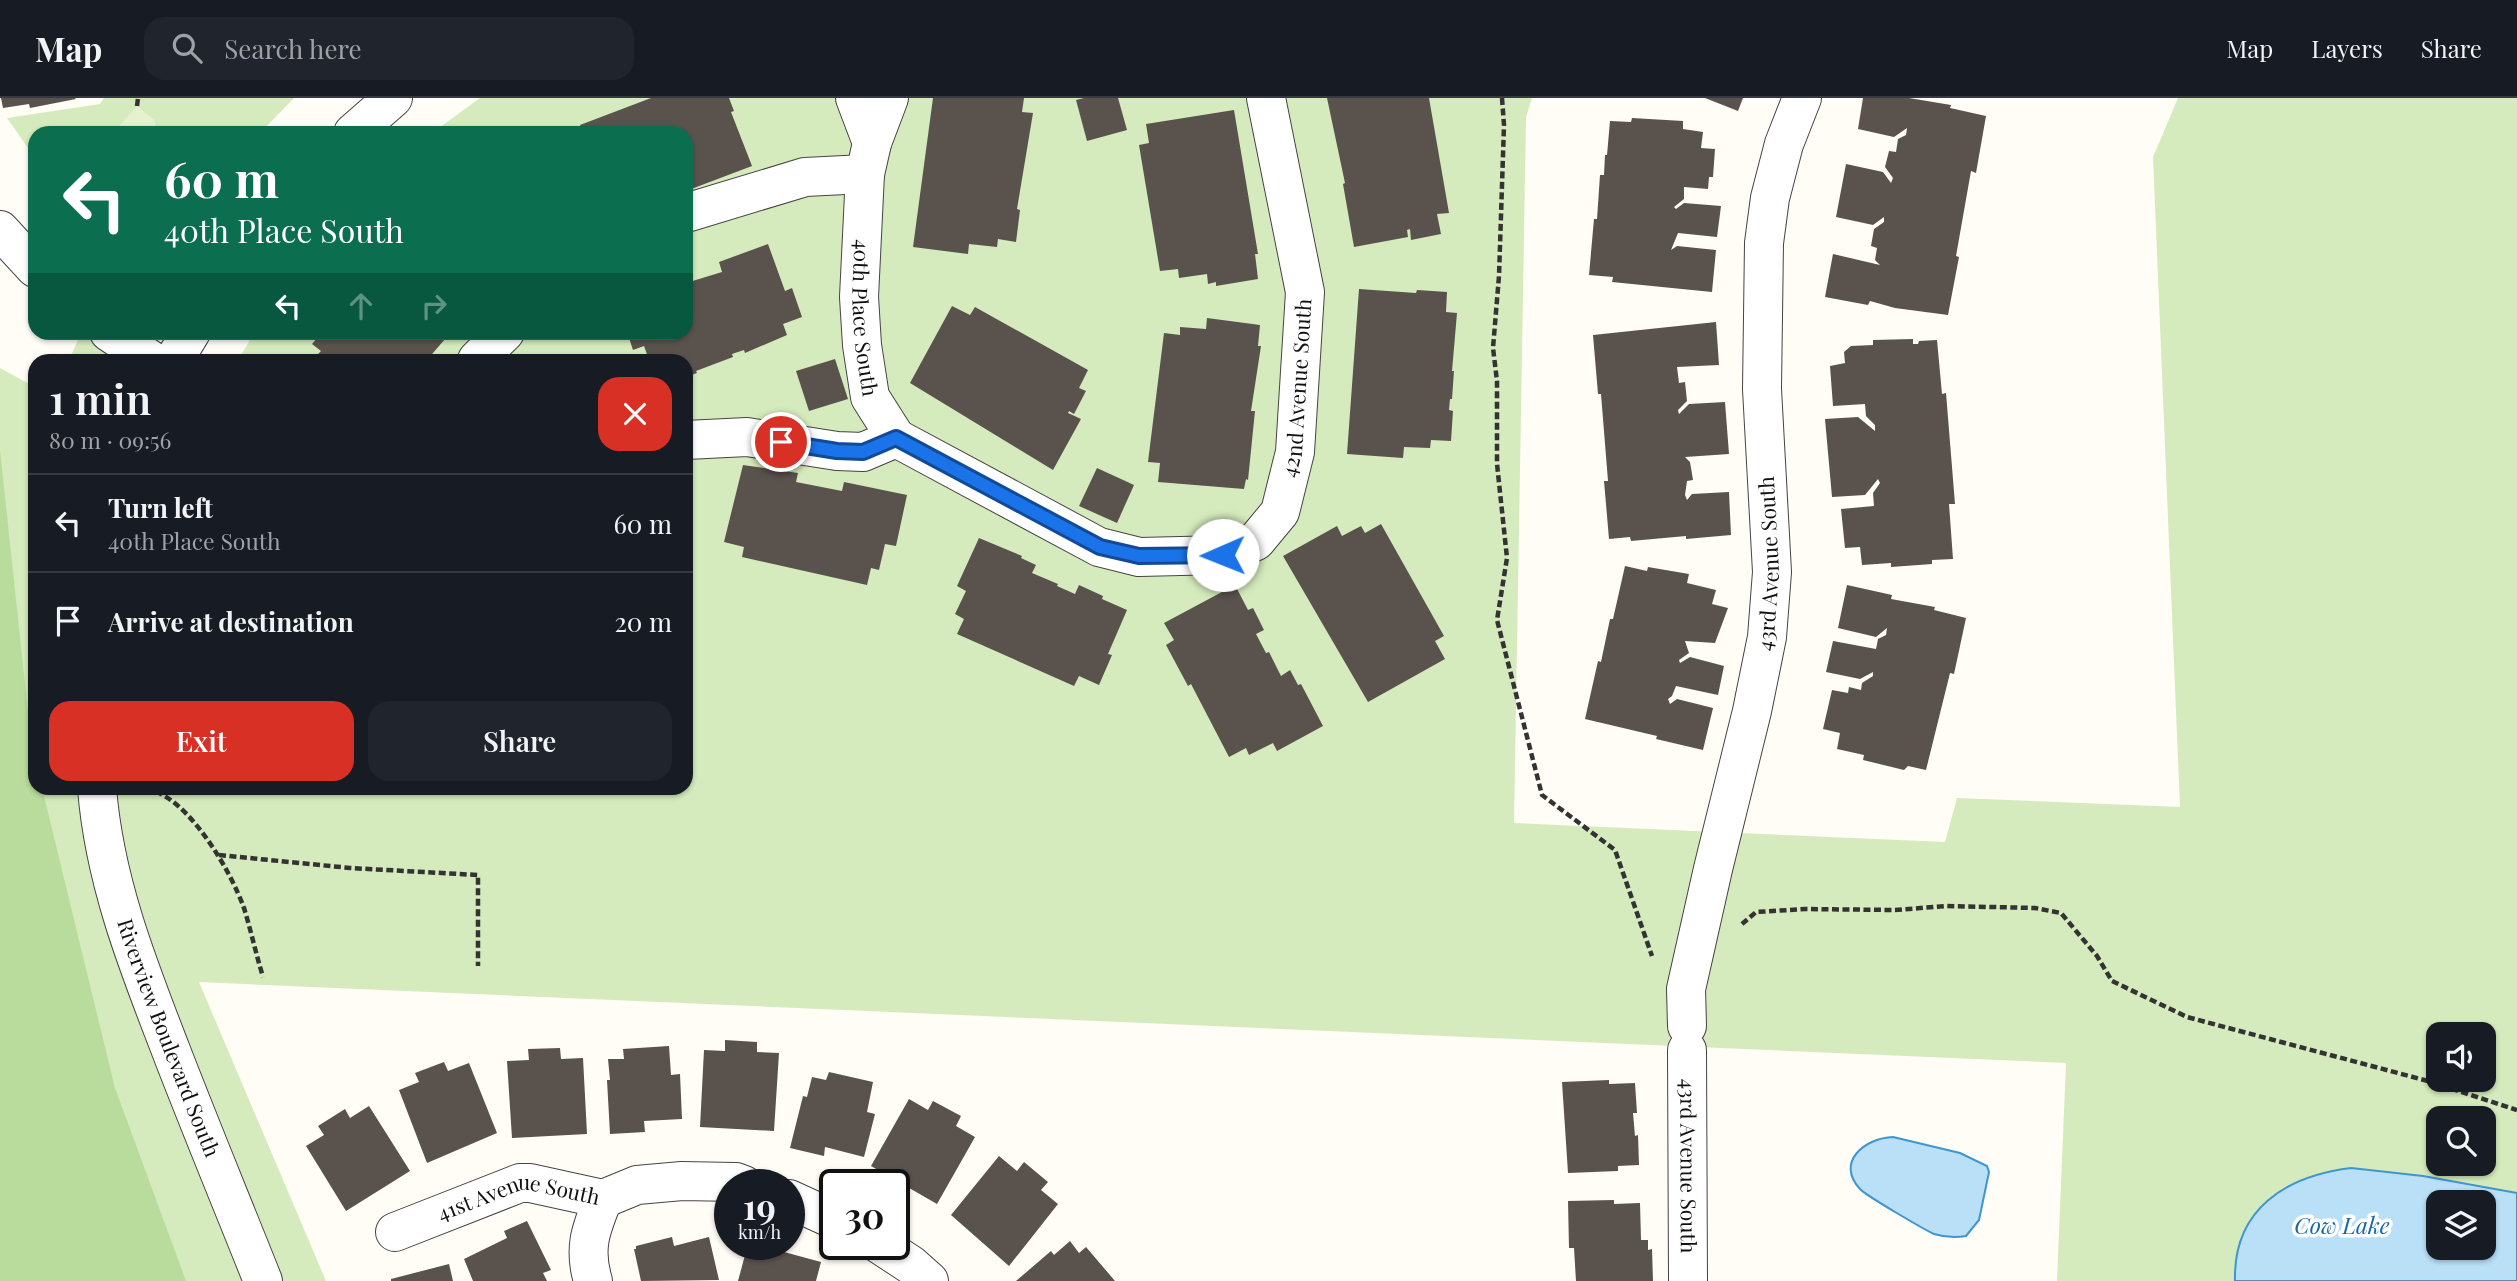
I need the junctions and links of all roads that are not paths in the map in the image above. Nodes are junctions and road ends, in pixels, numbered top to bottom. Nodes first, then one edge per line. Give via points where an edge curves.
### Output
1 (393, 98) edge
2 (855, 98) edge
3 (889, 98) edge
4 (1266, 98) edge
5 (1802, 98) edge
6 (361, 126) edge
7 (869, 158) junction
8 (693, 211) edge
9 (0, 230) edge
10 (28, 260) edge
11 (121, 340) edge
12 (497, 340) edge
13 (142, 354) edge
14 (483, 354) edge
15 (896, 438) junction
16 (693, 440) edge
17 (98, 795) edge
18 (714, 1182) edge
19 (603, 1199) junction
20 (395, 1232) dead end
21 (903, 1260) edge
22 (263, 1281) edge
23 (593, 1281) edge
24 (929, 1281) edge
25 (1688, 1281) edge

1 - 6 street
2 - 7 street
3 - 7 street
4 - 15 street, 42nd Avenue South via 1306,292 1295,452 1280,512 1256,541 1223,555 1139,556 1100,547
5 - 25 street, 43rd Avenue South via 1784,144 1764,243 1762,389 1772,572 1767,637 1686,989
7 - 8 street
7 - 15 street, 40th Place South via 859,297 862,345 870,397
9 - 10 street
11 - 13 street
12 - 14 street
15 - 16 street via 863,452 747,437
17 - 22 street, Riverview Boulevard South via 106,856 124,924
18 - 19 street via 637,1185
19 - 20 street, 41st Avenue South via 520,1183
19 - 23 street, 41st Avenue South via 591,1229 587,1261
21 - 24 street

